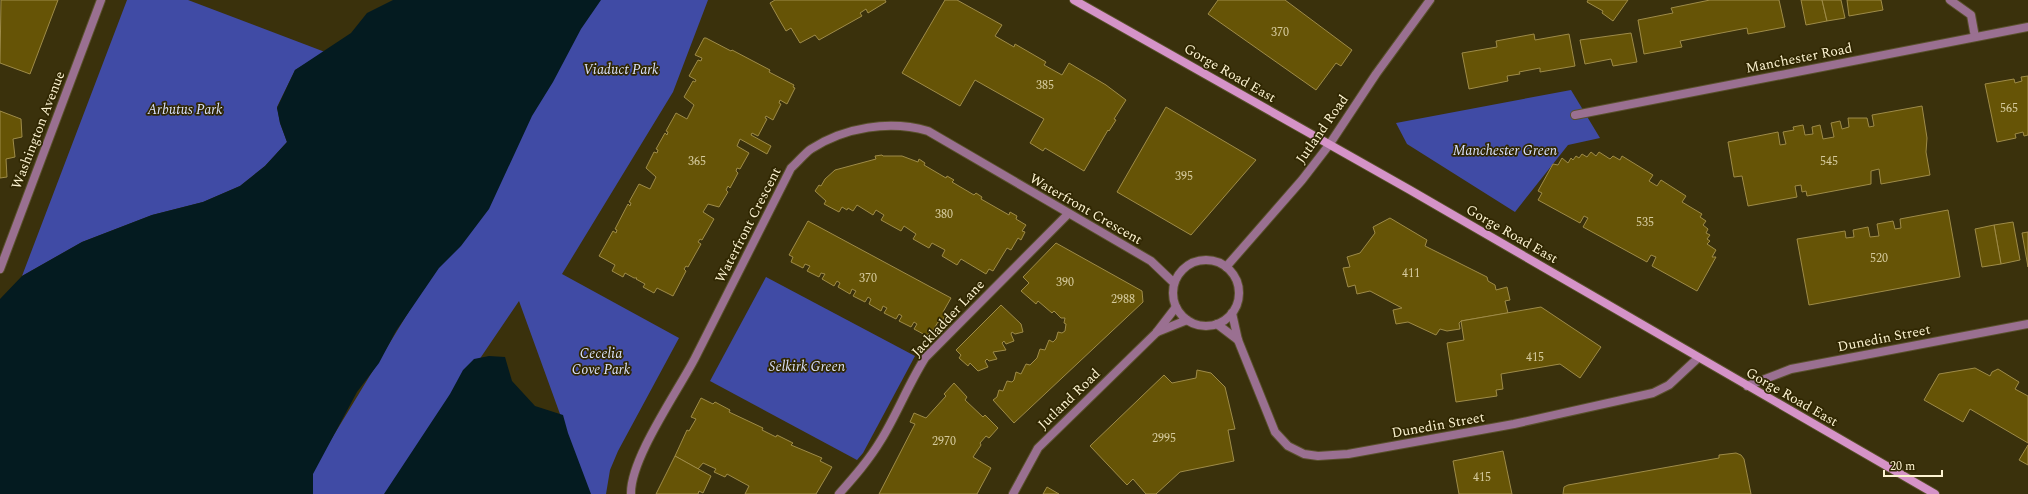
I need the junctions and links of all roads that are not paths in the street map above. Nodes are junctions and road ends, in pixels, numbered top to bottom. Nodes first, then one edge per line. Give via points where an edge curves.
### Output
1 (101, 0) edge
2 (1074, 0) edge
3 (1430, 0) edge
4 (1950, 0) edge
5 (2028, 27) edge
6 (1975, 37) junction
7 (1575, 115) dead end
8 (1329, 145) junction
9 (1068, 214) junction
10 (1226, 267) junction
11 (0, 269) edge
12 (1174, 283) junction
13 (1176, 307) junction
14 (1232, 313) junction
15 (1187, 320) junction
16 (1217, 324) junction
17 (2028, 324) edge
18 (1156, 333) junction
19 (1238, 340) junction
20 (1698, 358) junction
21 (1747, 386) junction
22 (631, 494) edge
23 (839, 494) edge
24 (1013, 494) edge
25 (1935, 494) edge

1 - 11 street, Washington Avenue
2 - 8 main road, Gorge Road East
3 - 8 street, Jutland Road via 1376,74
4 - 6 street via 1971,15
5 - 6 street, Manchester Road
6 - 7 street, Manchester Road
8 - 10 street, Jutland Road
8 - 20 main road, Gorge Road East
9 - 12 street, Waterfront Crescent via 1151,261
9 - 22 street, Waterfront Crescent via 928,131 913,127 893,125 866,128 831,138 810,150 791,168 695,358 641,456 633,476
9 - 23 street, Jackladder Lane via 925,358 881,439 867,461
10 - 12 street via 1209,260 1195,261 1184,268
10 - 14 street via 1238,285 1237,304
12 - 13 street
13 - 15 street
13 - 18 street, Jutland Road
14 - 16 street
14 - 19 street, Dunedin Street
15 - 16 street via 1202,325
15 - 18 street, Jutland Road
16 - 19 street
17 - 21 street, Dunedin Street via 1791,369
18 - 24 street, Jutland Road via 1038,448
19 - 20 street, Dunedin Street via 1275,432 1288,446 1304,454 1318,456 1348,454 1514,424 1653,393 1669,385
20 - 21 main road, Gorge Road East
21 - 25 main road, Gorge Road East

